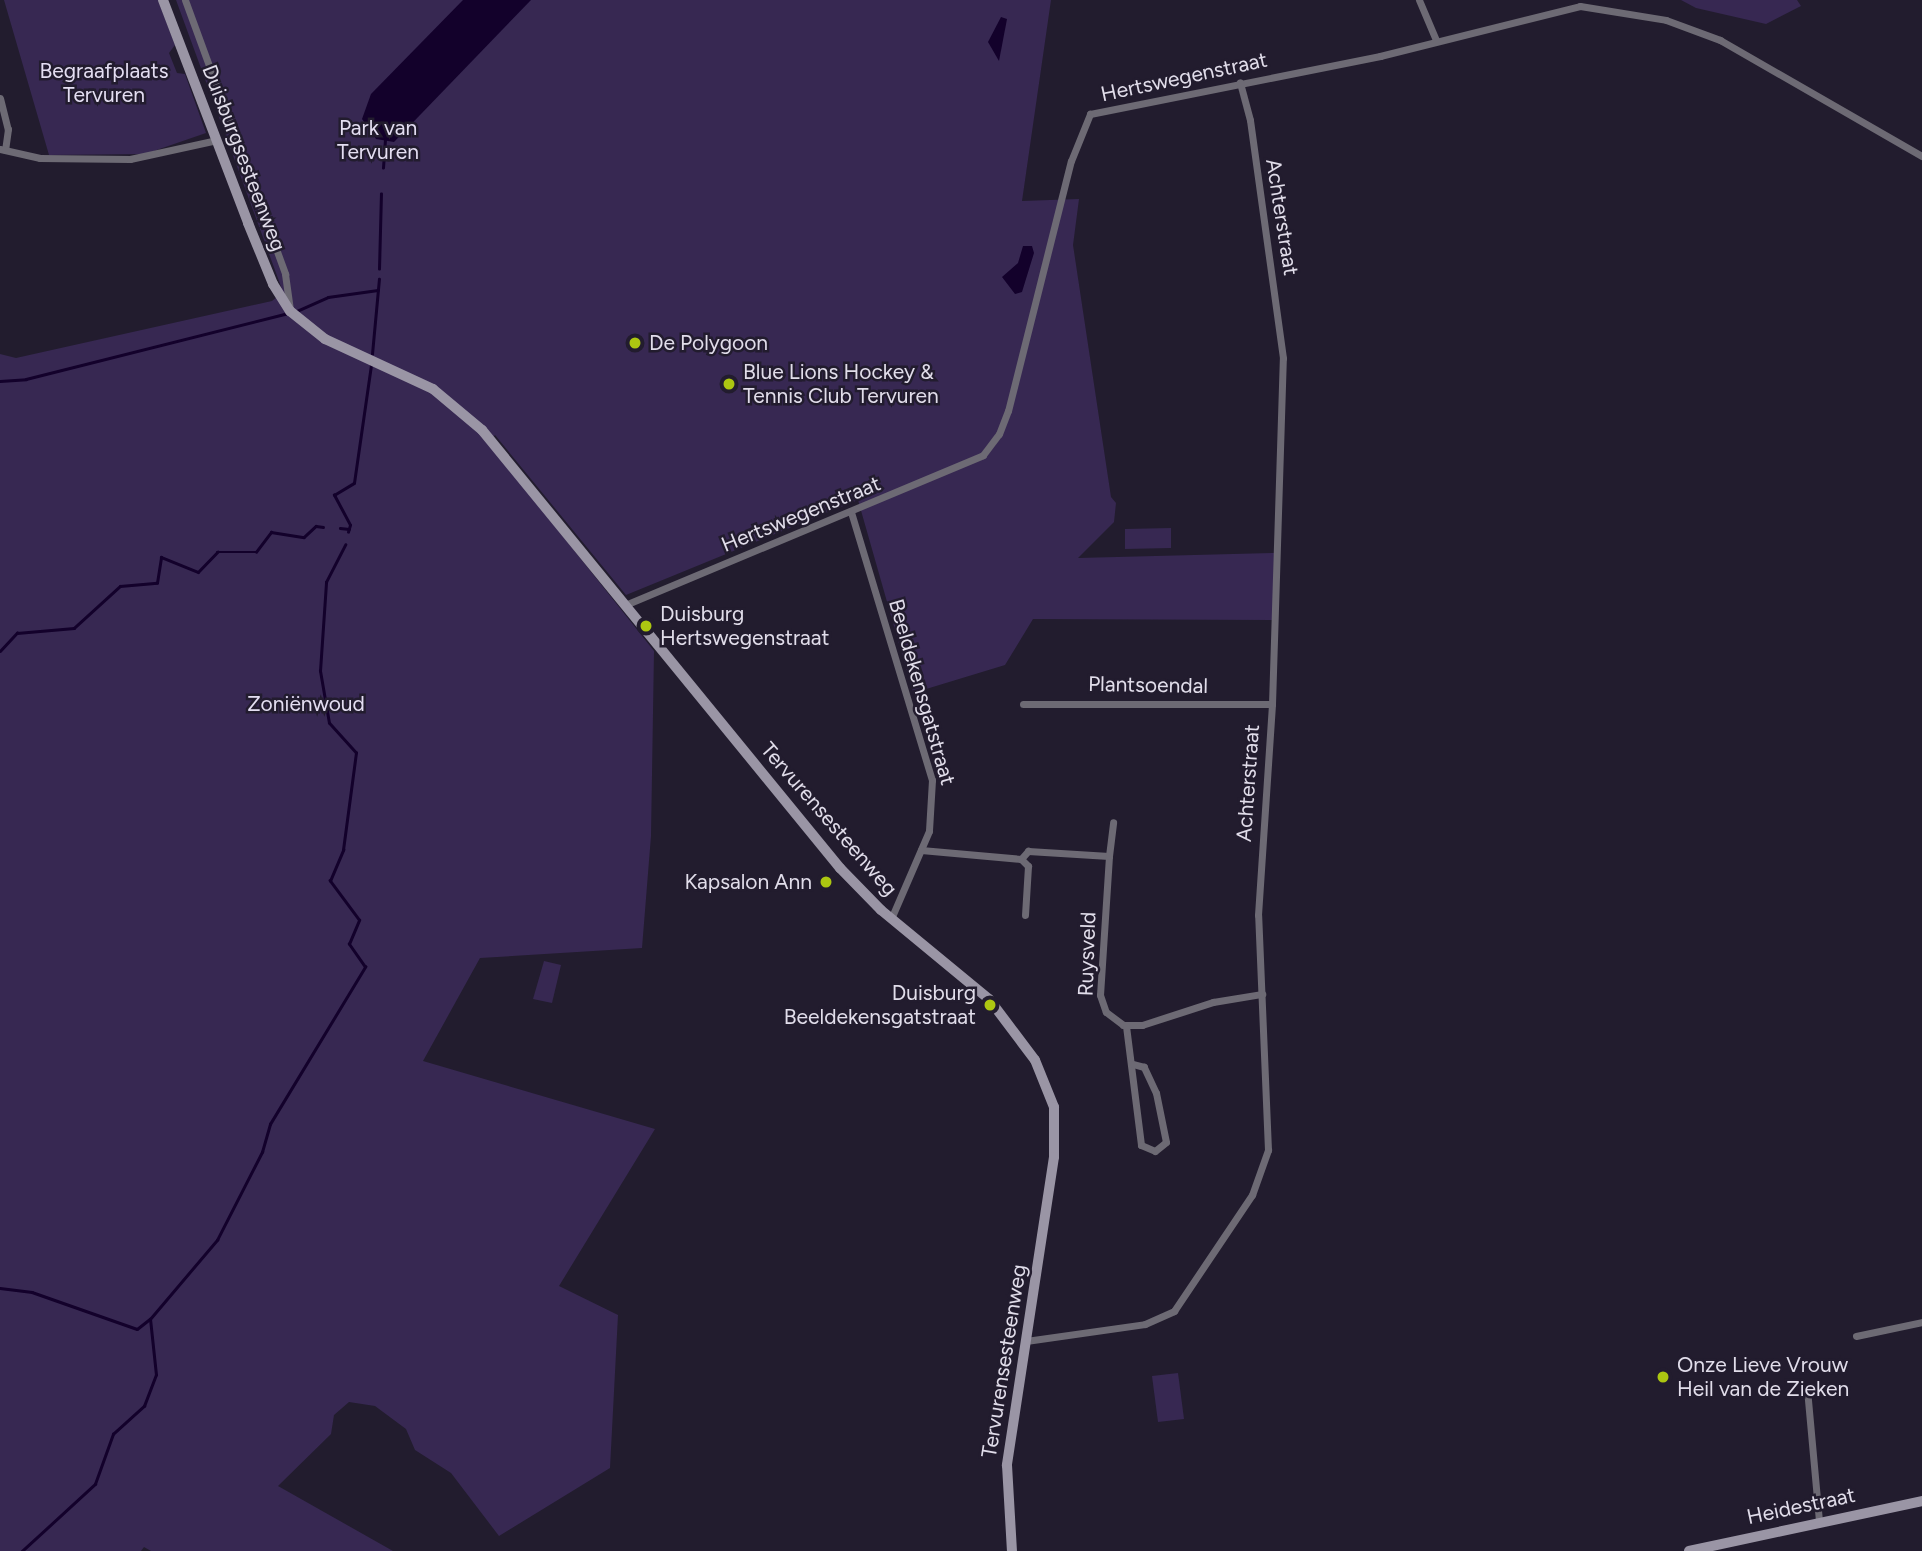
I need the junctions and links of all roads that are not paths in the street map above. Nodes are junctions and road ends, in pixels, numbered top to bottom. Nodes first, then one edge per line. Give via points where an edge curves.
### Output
1 (163, 0) edge
2 (185, 0) edge
3 (1419, 0) edge
4 (1436, 40) junction
5 (1240, 82) junction
6 (0, 97) edge
7 (217, 140) junction
8 (2, 149) edge
9 (1922, 156) edge
10 (290, 311) junction
11 (300, 323) joint
12 (851, 512) junction
13 (625, 604) junction
14 (1023, 704) dead end
15 (1272, 704) junction
16 (1113, 822) dead end
17 (921, 850) junction
18 (1109, 856) junction
19 (1021, 859) junction
20 (1025, 915) dead end
21 (891, 919) junction
22 (1262, 994) junction
23 (1126, 1026) junction
24 (1133, 1064) junction
25 (1922, 1321) edge
26 (1856, 1336) dead end
27 (1026, 1341) junction
28 (1807, 1388) dead end
29 (1922, 1501) edge
30 (1819, 1521) junction
31 (1012, 1551) edge
32 (1689, 1551) edge

1 - 7 street, Duisburgsesteenweg
2 - 10 street via 285,274
3 - 4 street
4 - 5 street, Hertswegenstraat via 1380,56
4 - 9 street, Hertswegenstraat via 1580,6 1639,14 1720,40
5 - 12 street, Hertswegenstraat via 1086,117 999,434 984,455
5 - 15 street, Achterstraat via 1250,120 1283,358
6 - 8 street via 8,129
7 - 8 street via 131,159 40,158
7 - 10 street, Duisburgsesteenweg via 273,284
10 - 11 street, Duisburgsesteenweg
11 - 13 street, Tervurensesteenweg via 446,397 482,430
12 - 13 street, Hertswegenstraat
12 - 17 street, Beeldekensgatstraat via 932,780 934,807
13 - 21 street, Tervurensesteenweg via 840,868
14 - 15 street, Plantsoendal
15 - 22 street, Achterstraat via 1258,915
16 - 18 street, Ruysveld
17 - 19 street
17 - 21 street, Beeldekensgatstraat
18 - 19 street via 1028,851
18 - 23 street, Ruysveld via 1100,995 1106,1012
19 - 20 street via 1028,866
21 - 27 street, Tervurensesteenweg via 989,999 1026,1045 1054,1107 1054,1157
22 - 23 street
22 - 27 street, Achterstraat via 1271,1125 1262,1173 1185,1300 1169,1315 1146,1324
23 - 24 street
24 - 24 street via 1131,1093 1141,1145 1156,1151 1166,1142 1156,1093 1144,1067
25 - 26 street
27 - 31 street, Tervurensesteenweg via 1007,1465
28 - 30 street
29 - 30 street, Heidestraat
30 - 32 street, Heidestraat

